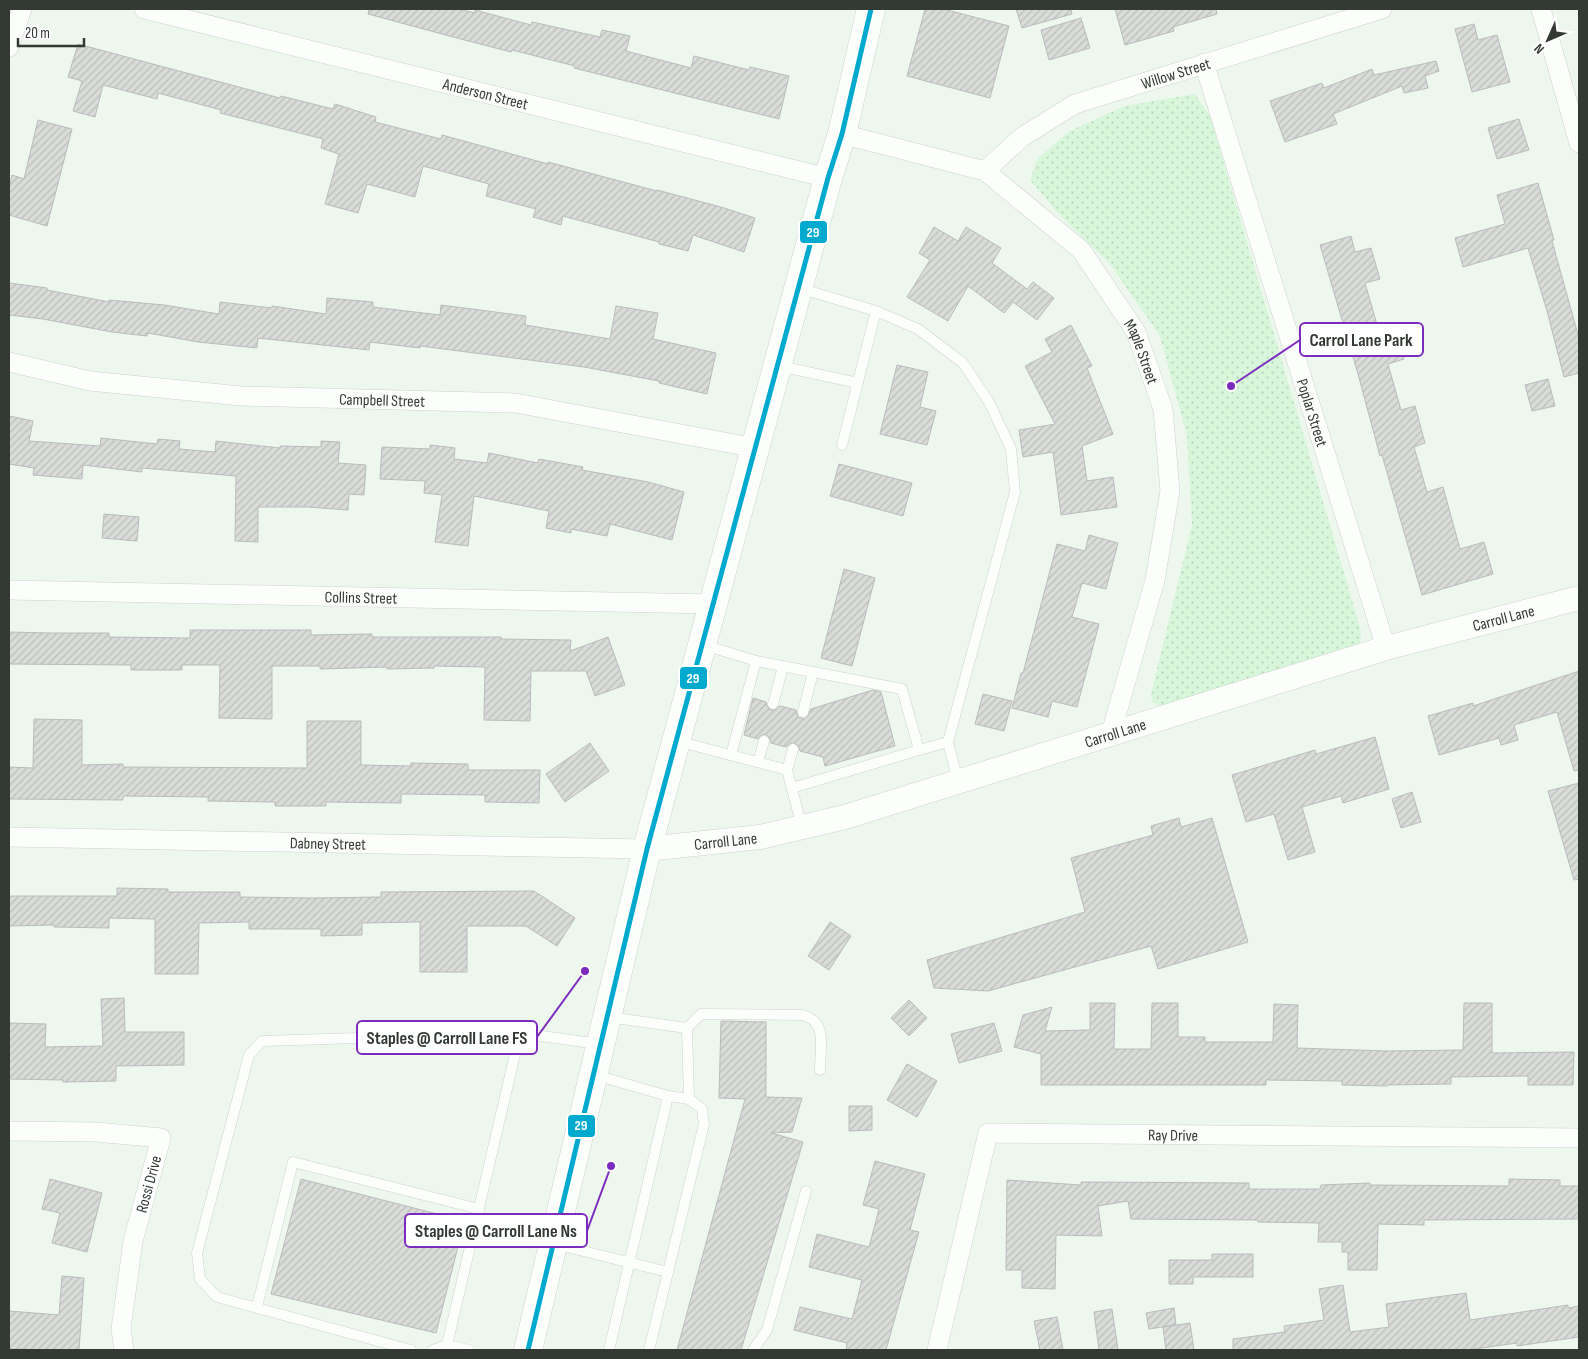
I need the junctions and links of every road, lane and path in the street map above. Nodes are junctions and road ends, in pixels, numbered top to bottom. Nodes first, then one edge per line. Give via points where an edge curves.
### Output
1 (22, 9) edge
2 (144, 9) edge
3 (871, 9) edge
4 (1382, 9) edge
5 (1541, 9) edge
6 (9, 47) edge
7 (1204, 63) junction
8 (842, 134) junction
9 (1579, 143) edge
10 (985, 171) junction
11 (828, 178) junction
12 (798, 287) junction
13 (876, 311) junction
14 (9, 362) edge
15 (778, 366) junction
16 (858, 383) junction
17 (842, 445) dead end
18 (756, 448) junction
19 (9, 590) edge
20 (1579, 598) edge
21 (714, 604) junction
22 (703, 645) junction
23 (1386, 648) junction
24 (756, 661) junction
25 (783, 667) junction
26 (813, 672) junction
27 (773, 704) dead end
28 (802, 712) dead end
29 (1111, 732) junction
30 (677, 741) junction
31 (764, 741) dead end
32 (948, 742) junction
33 (793, 749) dead end
34 (919, 750) junction
35 (732, 756) junction
36 (758, 762) junction
37 (787, 770) junction
38 (958, 782) junction
39 (792, 788) junction
40 (802, 827) junction
41 (9, 837) edge
42 (647, 849) junction
43 (607, 1017) junction
44 (686, 1028) junction
45 (520, 1033) junction
46 (601, 1044) junction
47 (820, 1070) dead end
48 (594, 1075) junction
49 (668, 1096) junction
50 (689, 1099) junction
51 (9, 1131) edge
52 (1579, 1138) edge
53 (806, 1191) dead end
54 (479, 1209) junction
55 (553, 1244) junction
56 (629, 1262) junction
57 (668, 1272) junction
58 (256, 1307) junction
59 (447, 1345) junction
60 (124, 1350) edge
61 (411, 1350) edge
62 (433, 1350) edge
63 (470, 1350) edge
64 (528, 1350) edge
65 (609, 1350) edge
66 (649, 1350) edge
67 (753, 1350) edge
68 (937, 1350) edge

1 - 6 street
2 - 11 street, Anderson Street
3 - 8 main road
4 - 7 street, Willow Street
5 - 9 street
7 - 10 street, Willow Street via 1075,104 1022,137
7 - 23 street, Poplar Street
8 - 10 street, Maple Street
8 - 11 main road
10 - 29 street, Maple Street via 1081,250 1136,332 1163,408 1170,491 1155,580
11 - 12 main road
12 - 13 lane
12 - 15 main road
13 - 16 lane
13 - 32 lane via 918,329 963,363 989,402 1011,449 1015,492
14 - 18 street, Campbell Street via 90,381 241,396 515,403
15 - 16 lane
15 - 18 main road
16 - 17 lane
18 - 21 main road
19 - 21 street, Collins Street
20 - 23 street, Carroll Lane
21 - 22 main road
22 - 24 lane
22 - 30 main road
23 - 29 street, Carroll Lane
24 - 25 lane
24 - 35 lane
25 - 26 lane
25 - 27 lane
26 - 28 lane
26 - 34 lane via 902,689
29 - 38 street, Carroll Lane
30 - 35 lane
30 - 42 main road
31 - 36 lane
32 - 34 lane
32 - 38 lane
33 - 37 lane
34 - 39 lane
35 - 36 lane
36 - 37 lane
37 - 39 lane
38 - 40 street, Carroll Lane
39 - 40 lane
40 - 42 street, Carroll Lane via 760,837
41 - 42 street, Dabney Street
42 - 43 main road
43 - 44 lane
43 - 46 main road
44 - 47 lane via 700,1014 802,1014 812,1017 820,1027
44 - 50 lane
45 - 46 lane
45 - 54 lane
45 - 58 lane via 262,1041 249,1055 197,1253 200,1279 217,1296
46 - 48 main road
48 - 49 lane
48 - 55 main road
49 - 50 lane
49 - 56 lane
50 - 57 lane via 702,1109 704,1124
51 - 60 street, Rossi Drive via 96,1132 160,1138 133,1241 121,1329
52 - 68 street, Ray Drive via 988,1134
53 - 67 lane via 767,1330
54 - 58 lane via 293,1162
54 - 59 lane
55 - 56 lane
55 - 64 main road
56 - 57 lane
56 - 65 lane
57 - 66 lane
58 - 61 lane
59 - 62 lane
59 - 63 lane

